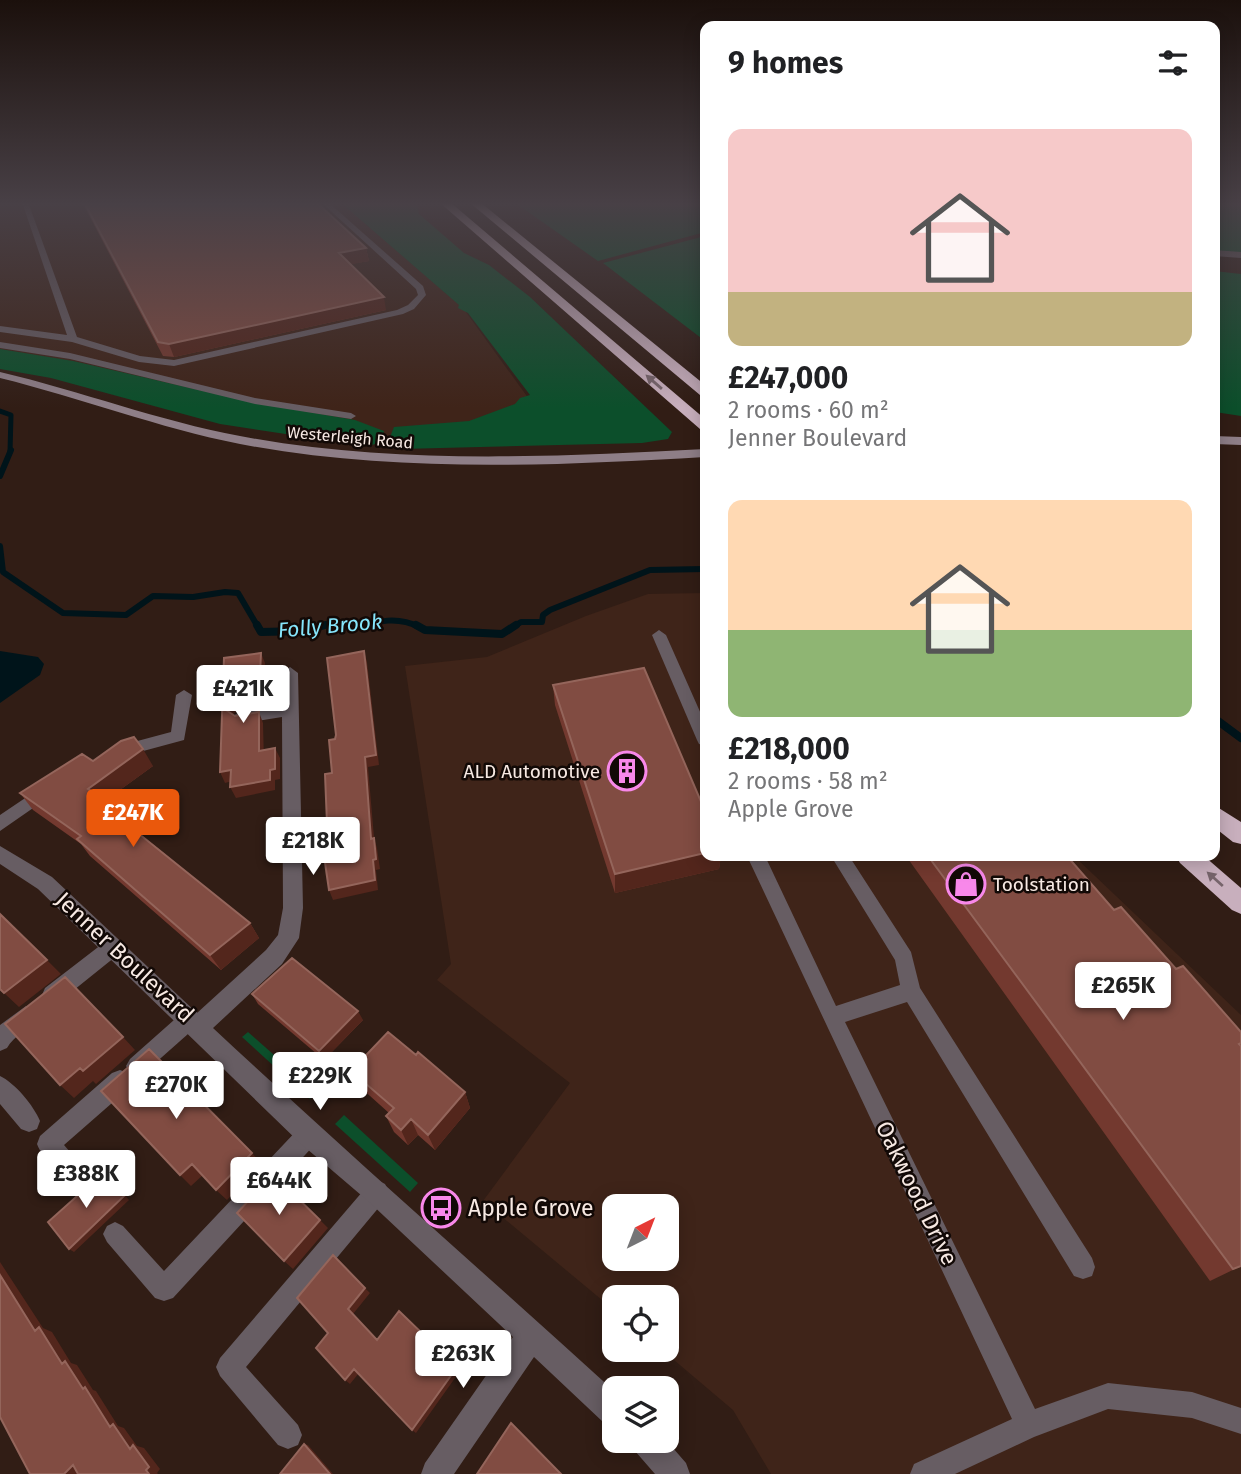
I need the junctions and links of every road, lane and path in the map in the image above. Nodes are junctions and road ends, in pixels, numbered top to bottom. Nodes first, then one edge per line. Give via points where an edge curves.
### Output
1 (49, 271) edge
2 (401, 271) edge
3 (524, 271) edge
4 (558, 271) edge
5 (0, 330) edge
6 (73, 338) junction
7 (0, 345) edge
8 (0, 375) edge
9 (700, 388) edge
10 (351, 416) dead end
11 (700, 422) edge
12 (1220, 440) edge
13 (1241, 441) edge
14 (700, 453) edge
15 (659, 635) dead end
16 (290, 673) dead end
17 (184, 695) dead end
18 (291, 710) junction
19 (239, 718) edge
20 (700, 729) edge
21 (105, 757) edge
22 (55, 782) edge
23 (1220, 819) edge
24 (0, 824) edge
25 (1241, 835) edge
26 (0, 854) edge
27 (758, 861) edge
28 (843, 861) edge
29 (1194, 861) edge
30 (1241, 903) edge
31 (113, 947) junction
32 (911, 991) junction
33 (832, 1017) junction
34 (195, 1023) junction
35 (0, 1041) edge
36 (0, 1087) edge
37 (29, 1121) dead end
38 (309, 1134) junction
39 (76, 1176) dead end
40 (377, 1192) junction
41 (115, 1234) dead end
42 (1083, 1267) dead end
43 (532, 1335) junction
44 (602, 1400) edge
45 (1241, 1420) edge
46 (1029, 1425) junction
47 (288, 1436) dead end
48 (657, 1453) edge
49 (436, 1474) edge
50 (675, 1474) edge
51 (923, 1474) edge

1 - 6 lane
2 - 6 lane via 422,295 400,312 174,363 139,359
11 -> 3 highway
4 - 9 highway
5 - 6 lane
7 - 10 lane via 70,356 255,401
8 - 14 street, Westerleigh Road via 204,432 328,453 474,459
12 - 13 street
15 - 20 lane
16 - 18 street
17 - 21 lane via 178,736
18 - 19 street
18 - 34 street via 293,908 288,938 274,957
22 - 24 lane
23 - 25 highway
26 - 31 street, Jenner Boulevard via 45,883
27 - 33 lane, Oakwood Drive
28 - 32 lane via 904,958
30 -> 29 highway
31 - 34 street, Jenner Boulevard
31 - 35 lane
32 - 33 lane
32 - 42 lane
33 - 46 lane, Oakwood Drive
34 - 38 street, Jenner Boulevard
34 - 39 lane via 48,1144
36 - 37 lane
38 - 40 street, Jenner Boulevard
38 - 41 lane via 164,1289
40 - 43 street, Jenner Boulevard
40 - 47 lane via 229,1367
43 - 44 street, Jenner Boulevard
43 - 49 street
45 - 46 lane via 1192,1405 1108,1396
46 - 51 lane
48 - 50 street

